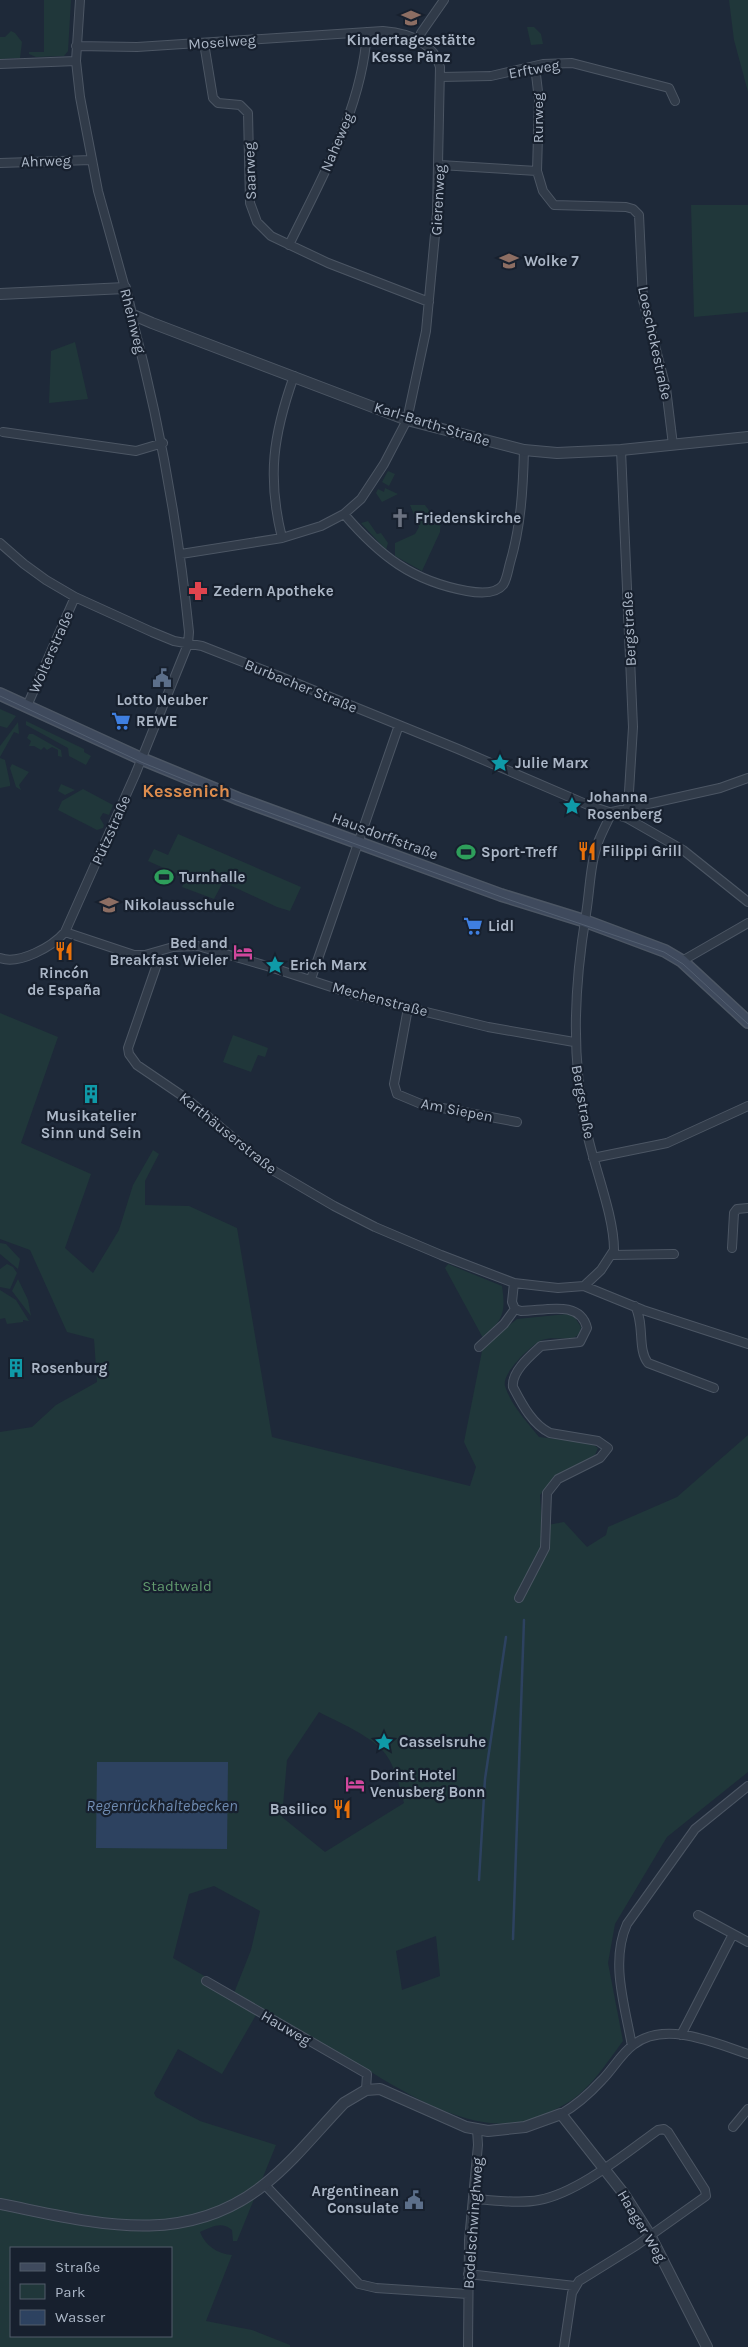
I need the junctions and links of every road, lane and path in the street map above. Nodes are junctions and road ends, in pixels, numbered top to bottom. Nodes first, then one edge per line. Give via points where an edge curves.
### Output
1 (80, 0) edge
2 (444, 0) edge
3 (367, 32) junction
4 (420, 40) junction
5 (204, 43) junction
6 (76, 46) junction
7 (76, 61) junction
8 (0, 64) edge
9 (534, 66) junction
10 (441, 77) junction
11 (675, 101) dead end
12 (91, 160) junction
13 (0, 162) edge
14 (440, 165) junction
15 (537, 171) junction
16 (549, 202) joint
17 (289, 245) junction
18 (125, 288) junction
19 (0, 294) edge
20 (429, 302) junction
21 (131, 314) junction
22 (294, 376) junction
23 (407, 420) junction
24 (3, 432) dead end
25 (748, 437) edge
26 (163, 443) junction
27 (673, 445) junction
28 (524, 450) junction
29 (621, 450) junction
30 (344, 514) junction
31 (282, 538) junction
32 (0, 543) edge
33 (181, 554) junction
34 (75, 597) junction
35 (188, 644) junction
36 (0, 694) edge
37 (27, 706) junction
38 (399, 725) junction
39 (142, 759) junction
40 (748, 778) edge
41 (628, 808) junction
42 (612, 812) junction
43 (359, 843) junction
44 (748, 902) edge
45 (585, 921) junction
46 (748, 923) edge
47 (65, 932) junction
48 (158, 952) junction
49 (0, 958) edge
50 (682, 961) junction
51 (311, 979) junction
52 (408, 1008) junction
53 (748, 1022) edge
54 (574, 1042) junction
55 (748, 1106) edge
56 (517, 1122) dead end
57 (593, 1158) junction
58 (748, 1208) edge
59 (732, 1248) dead end
60 (674, 1254) dead end
61 (612, 1255) junction
62 (514, 1283) junction
63 (584, 1286) junction
64 (634, 1305) junction
65 (515, 1309) junction
66 (748, 1344) edge
67 (479, 1347) dead end
68 (714, 1388) dead end
69 (519, 1598) dead end
70 (748, 1786) edge
71 (698, 1915) dead end
72 (733, 1934) junction
73 (748, 1942) edge
74 (206, 1981) dead end
75 (681, 2035) junction
76 (632, 2046) junction
77 (748, 2054) edge
78 (366, 2090) junction
79 (748, 2109) edge
80 (561, 2114) junction
81 (733, 2127) dead end
82 (477, 2129) junction
83 (605, 2168) junction
84 (264, 2184) junction
85 (474, 2199) junction
86 (0, 2204) edge
87 (650, 2235) junction
88 (468, 2274) junction
89 (574, 2286) junction
90 (468, 2294) junction
91 (468, 2347) edge
92 (564, 2347) edge
93 (707, 2347) edge

1 - 6 street, Rheinweg
2 - 4 street via 421,33
3 - 4 street via 390,32
3 - 5 street, Moselweg
3 - 17 street, Naheweg via 349,118
4 - 10 street, Gierenweg via 435,52
5 - 6 street, Moselweg
5 - 17 street, Saarweg via 213,98 218,103 240,105 248,113 250,203 254,217 264,232
6 - 7 street, Rheinweg
7 - 8 street
7 - 12 street, Rheinweg
9 - 10 street, Erftweg via 491,76
9 - 11 street, Erftweg via 583,64 669,88
9 - 15 street, Rurweg via 539,100
10 - 14 street, Gierenweg
12 - 13 street, Ahrweg
12 - 18 street, Rheinweg
14 - 15 street
14 - 20 street, Gierenweg
15 - 16 street, Rurweg
16 - 27 street, Loeschckestraße via 554,205 626,207 639,216 642,300 666,388
17 - 20 street, Saarweg
18 - 19 street
18 - 21 street, Rheinweg
20 - 23 street, Gierenweg
21 - 22 street, Karl-Barth-Straße
21 - 26 street, Rheinweg
22 - 23 street, Karl-Barth-Straße
22 - 31 street via 278,423 274,450 275,502
23 - 28 street, Karl-Barth-Straße
23 - 30 street, Gierenweg via 375,481
24 - 26 street via 136,451
25 - 27 street, Karl-Barth-Straße
26 - 33 street, Rheinweg
27 - 29 street, Karl-Barth-Straße
28 - 29 street, Karl-Barth-Straße via 557,453
28 - 30 street via 522,510 517,538 505,580 494,590 472,592 440,586 418,577 379,552
29 - 41 street, Bergstraße via 633,727
30 - 31 street, Gierenweg via 301,534
31 - 33 street, Gierenweg
32 - 34 street, Burbacher Straße via 33,572
33 - 35 street, Rheinweg
34 - 35 street, Burbacher Straße via 174,641
34 - 37 street, Wolterstraße
35 - 38 street, Burbacher Straße via 202,646
35 - 39 street, Pützstraße
36 - 37 main road, Hausdorffstraße
37 - 39 main road, Hausdorffstraße
38 - 42 street, Burbacher Straße via 588,805
38 - 43 street
39 - 43 main road, Hausdorffstraße
39 - 47 street, Pützstraße
40 - 41 street via 720,788
41 - 42 street
42 - 44 street, Burbacher Straße via 673,843
42 - 45 street, Bergstraße via 598,841
43 - 45 main road, Hausdorffstraße
43 - 51 street
45 - 50 main road, Hausdorffstraße via 655,947
45 - 54 street, Bergstraße via 578,963
46 - 50 street
47 - 48 street, Mechenstraße via 127,953 145,955
47 - 49 street via 53,943 25,956 12,961
48 - 51 street, Mechenstraße via 173,947 198,946
48 - 62 street, Karthäuserstraße via 156,967 129,1041 129,1054 137,1065 187,1099 269,1168 334,1206 375,1228
50 - 53 main road, Hausdorffstraße
51 - 52 street, Mechenstraße
52 - 54 street, Mechenstraße via 488,1027
52 - 56 street, Am Siepen via 394,1084 397,1094 421,1104
54 - 57 street, Bergstraße via 578,1088
55 - 57 street via 667,1143
57 - 61 street, Bergstraße via 614,1242
58 - 59 street via 742,1207 734,1212
60 - 61 street
61 - 63 street
62 - 63 street via 558,1288
62 - 65 street via 512,1302
63 - 64 street
64 - 66 street
64 - 68 street via 640,1316 648,1363
65 - 67 street
65 - 69 street via 572,1309 582,1315 587,1328 580,1342 541,1346 519,1369 512,1387 543,1430 598,1440 608,1448 600,1458 558,1480 547,1493 545,1548
70 - 76 street via 695,1829 627,1924 618,1963
71 - 72 street
72 - 73 street
72 - 75 street
74 - 78 street, Hauweg via 367,2074
75 - 76 street via 656,2036
75 - 77 street
76 - 80 street via 589,2094
78 - 82 street via 380,2089
78 - 84 street via 344,2103
79 - 81 street
80 - 82 street via 525,2127
80 - 83 street, Haager Weg
82 - 85 street, Bodelschwinghweg
83 - 85 street via 539,2200
83 - 87 street, Haager Weg
83 - 87 street via 658,2130 668,2132 706,2196
84 - 86 street via 214,2214 156,2226 116,2226
84 - 90 street via 359,2284
85 - 88 street, Bodelschwinghweg
87 - 89 street
87 - 93 street, Haager Weg
88 - 89 street
88 - 90 street, Bodelschwinghweg
89 - 92 street
90 - 91 street, Bodelschwinghweg

